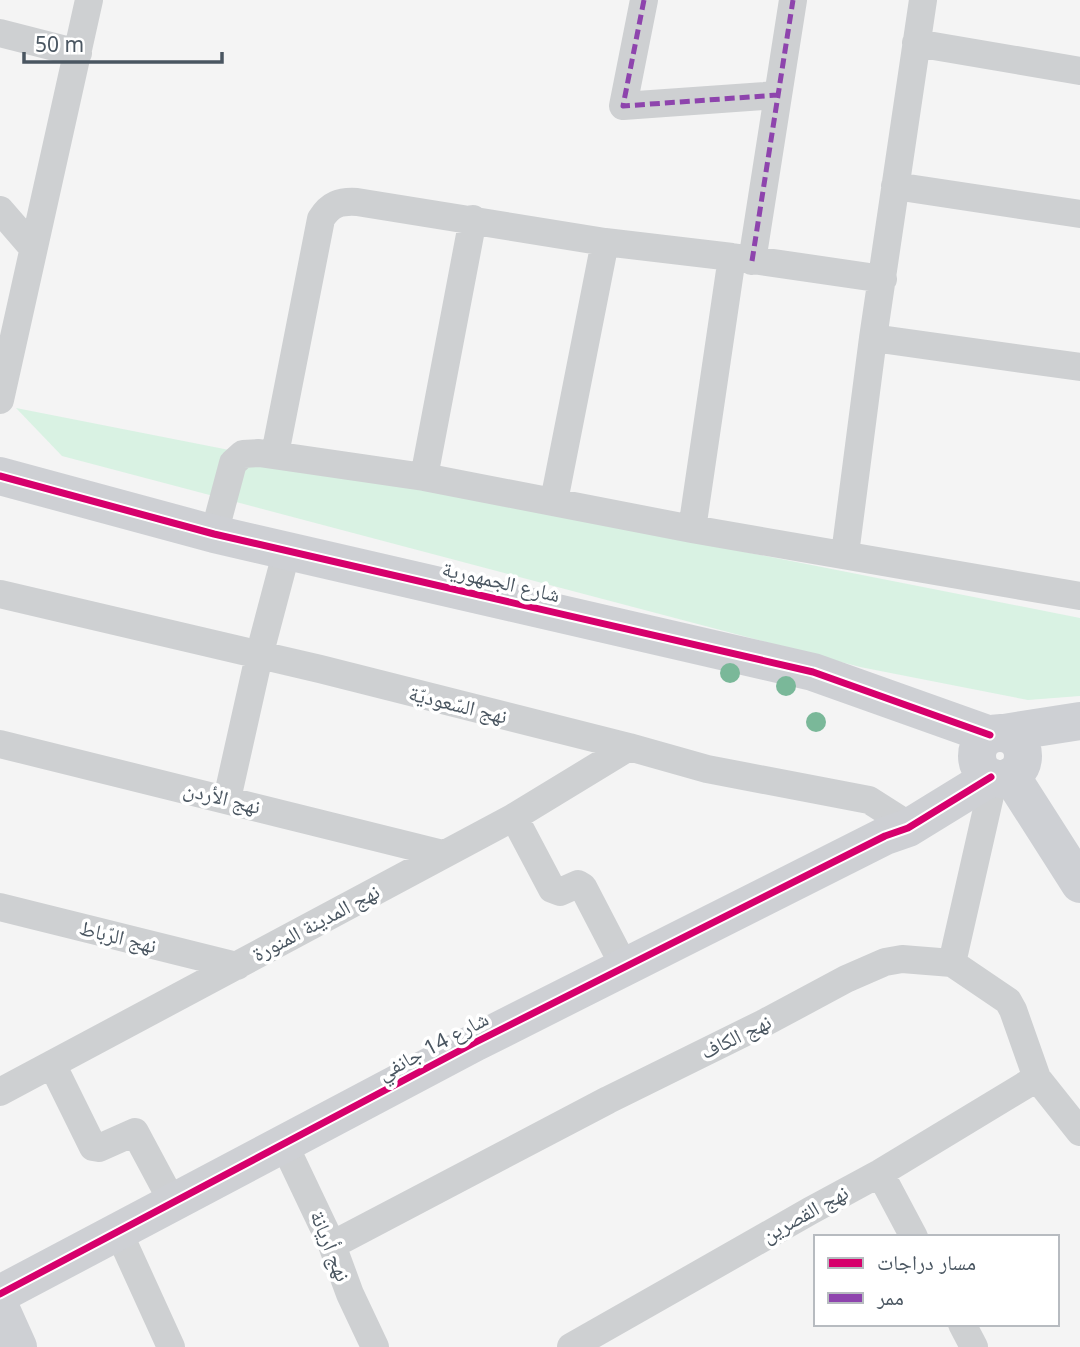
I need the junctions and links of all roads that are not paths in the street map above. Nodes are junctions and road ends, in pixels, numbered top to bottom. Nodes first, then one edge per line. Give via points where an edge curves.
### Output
1 (89, 0) edge
2 (644, 0) edge
3 (793, 0) edge
4 (923, 0) edge
5 (0, 33) edge
6 (916, 43) junction
7 (78, 53) junction
8 (1080, 71) edge
9 (778, 95) junction
10 (895, 186) junction
11 (0, 210) edge
12 (1080, 214) edge
13 (473, 219) junction
14 (605, 242) junction
15 (33, 248) junction
16 (742, 259) junction
17 (883, 279) junction
18 (873, 338) junction
19 (1080, 368) edge
20 (0, 400) edge
21 (275, 454) junction
22 (0, 476) edge
23 (424, 477) junction
24 (554, 500) junction
25 (692, 529) junction
26 (214, 534) junction
27 (287, 550) junction
28 (845, 554) junction
29 (0, 594) edge
30 (1080, 596) edge
31 (259, 656) junction
32 (1080, 721) edge
33 (1080, 738) edge
34 (0, 744) edge
35 (629, 747) junction
36 (995, 761) junction
37 (227, 799) junction
38 (514, 817) junction
39 (898, 828) junction
40 (443, 854) junction
41 (1080, 884) edge
42 (0, 907) edge
43 (952, 963) junction
44 (237, 966) junction
45 (624, 966) junction
46 (52, 1064) junction
47 (1037, 1078) junction
48 (0, 1092) edge
49 (1080, 1132) edge
50 (285, 1144) junction
51 (880, 1174) junction
52 (173, 1203) junction
53 (119, 1233) junction
54 (913, 1235) edge
55 (332, 1245) junction
56 (0, 1294) edge
57 (0, 1307) edge
58 (580, 1345) edge
59 (18, 1347) edge
60 (171, 1347) edge
61 (375, 1347) edge

1 - 7 street
2 - 9 street via 623,106
3 - 9 street
4 - 6 street
5 - 7 street
6 - 8 street
6 - 10 street
7 - 15 street
9 - 16 street
10 - 12 street
10 - 17 street
11 - 15 street
13 - 14 street
13 - 21 street via 343,201 327,210 321,219
13 - 23 street
14 - 16 street
14 - 24 street
15 - 20 street
16 - 17 street
16 - 25 street
17 - 18 street
18 - 19 street
18 - 28 street
21 - 23 street
21 - 26 street via 243,454 233,463
22 - 26 street, شارع الجمهورية
23 - 24 street
24 - 25 street
25 - 28 street
26 - 27 street, شارع الجمهورية
27 - 31 street
27 - 36 street, شارع الجمهورية via 813,672
28 - 30 street
29 - 31 street, نهج السّعوديّة
31 - 35 street, نهج السّعوديّة
31 - 37 street
32 - 36 street
33 - 36 street, شارع 14 جانفي
34 - 37 street, نهج الأردن
35 - 38 street, نهج المدينة المنورة
35 - 39 street, نهج السّعوديّة via 707,769 869,800
36 - 39 street, شارع 14 جانفي
36 - 41 street
36 - 43 street
37 - 40 street, نهج الأردن
38 - 40 street, نهج المدينة المنورة
38 - 45 street via 552,889 560,892 576,884 583,887
39 - 45 street, شارع 14 جانفي
40 - 44 street, نهج المدينة المنورة
42 - 44 street, نهج الرّباط
43 - 47 street, نهج الكاف via 1008,1001
43 - 55 street, نهج الكاف via 902,959 846,979
44 - 46 street, نهج المدينة المنورة
45 - 50 street, شارع 14 جانفي
46 - 48 street, نهج المدينة المنورة
46 - 52 street via 93,1147 135,1132
47 - 49 street, نهج الكاف
47 - 51 street, نهج القصرين
50 - 52 street, شارع 14 جانفي
50 - 55 street, نهج أريانة
51 - 54 street
51 - 58 street, نهج القصرين
52 - 53 street, شارع 14 جانفي
53 - 56 street, شارع 14 جانفي
53 - 60 street
55 - 61 street, نهج أريانة
57 - 59 street

